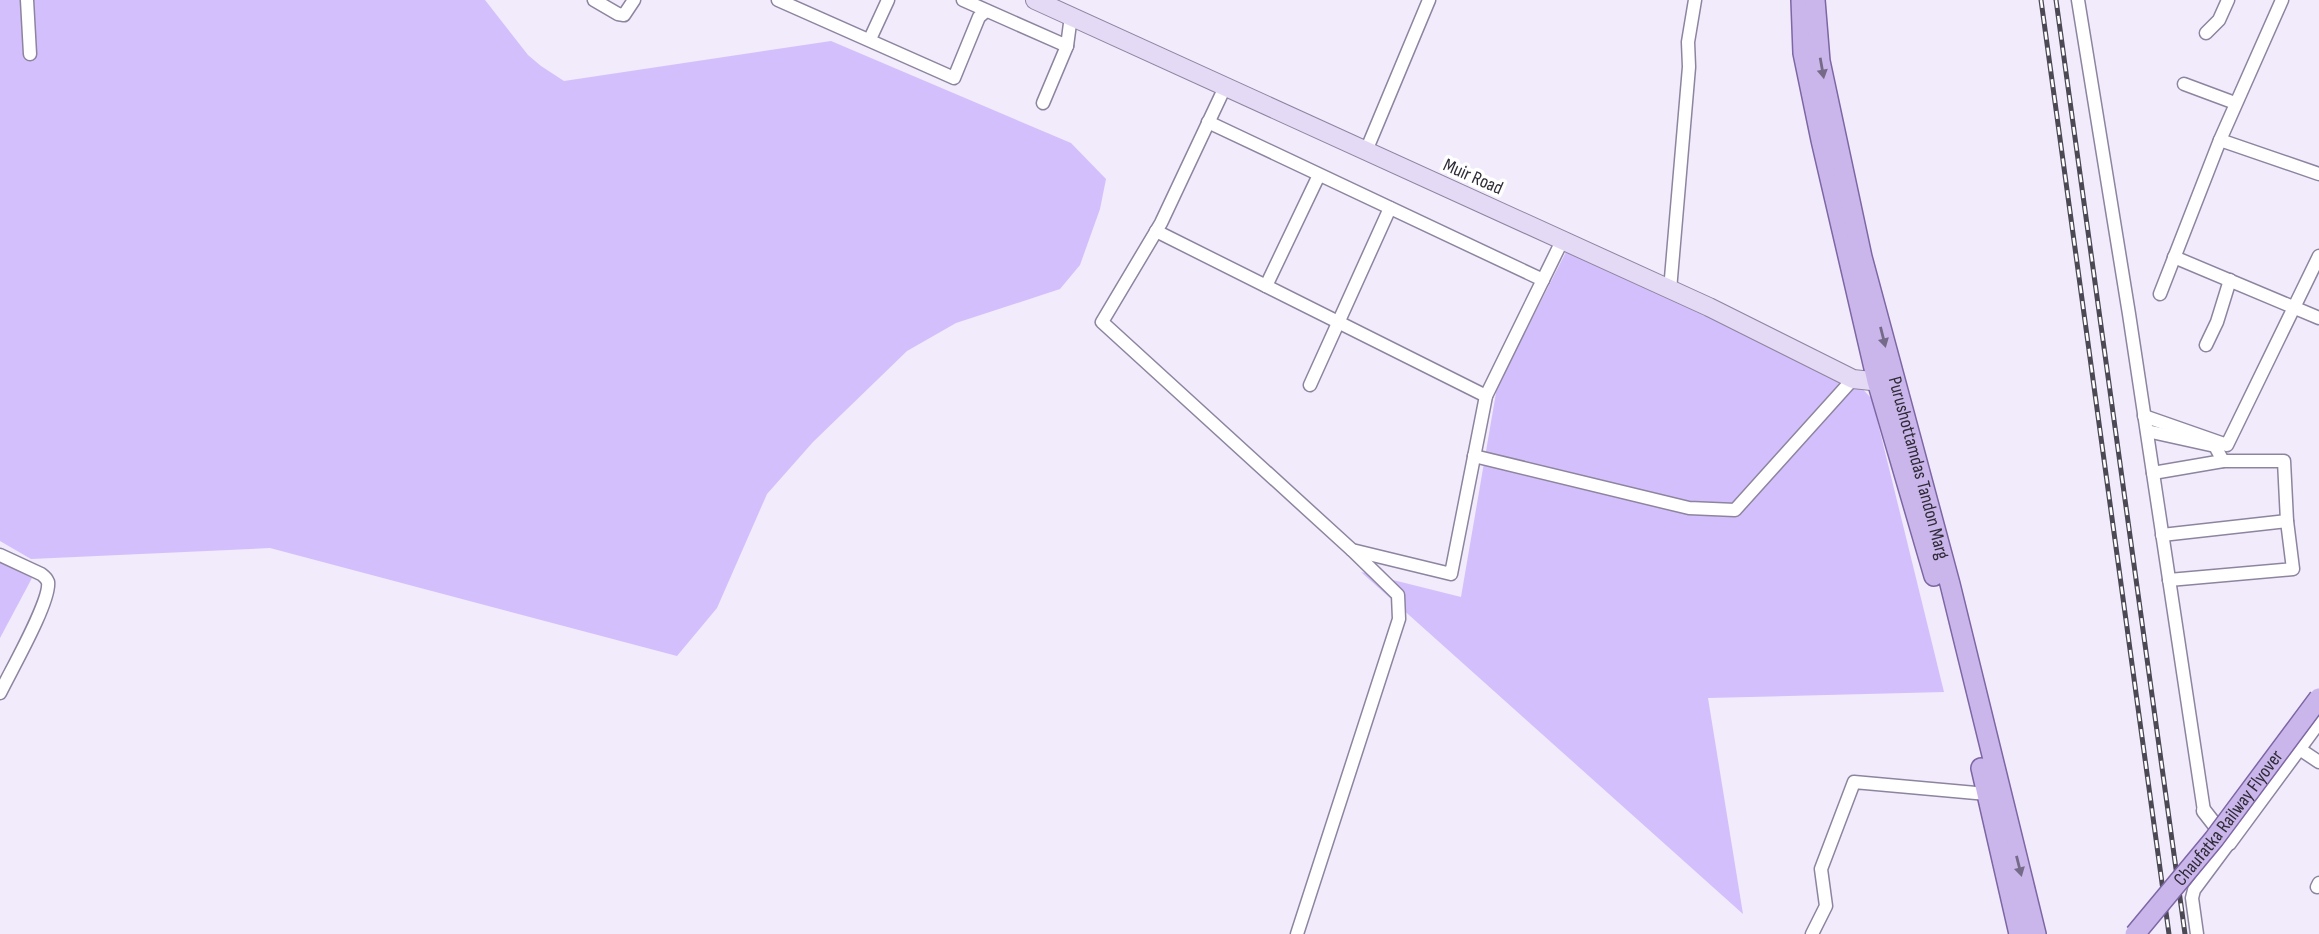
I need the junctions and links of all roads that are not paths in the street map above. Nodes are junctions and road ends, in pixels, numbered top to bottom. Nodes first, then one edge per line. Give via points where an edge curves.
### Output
1 (26, 0) edge
2 (594, 0) edge
3 (634, 0) edge
4 (778, 0) edge
5 (888, 0) edge
6 (963, 0) edge
7 (1035, 0) edge
8 (1429, 0) edge
9 (1695, 0) edge
10 (1801, 0) edge
11 (1815, 0) edge
12 (2078, 0) edge
13 (2228, 0) edge
14 (2283, 0) edge
15 (1068, 10) edge
16 (986, 11) junction
17 (2206, 33) dead end
18 (870, 39) junction
19 (1067, 46) junction
20 (30, 54) dead end
21 (2183, 85) dead end
22 (1225, 87) junction
23 (1043, 103) dead end
24 (2235, 103) junction
25 (1208, 122) junction
26 (2220, 140) junction
27 (1366, 151) junction
28 (1319, 174) junction
29 (2319, 174) edge
30 (1390, 208) junction
31 (1156, 231) junction
32 (1562, 241) junction
33 (2319, 256) edge
34 (2174, 257) junction
35 (2315, 273) edge
36 (1543, 280) junction
37 (2230, 280) junction
38 (1266, 286) junction
39 (1670, 290) junction
40 (2160, 294) dead end
41 (2294, 309) junction
42 (2319, 318) edge
43 (1339, 322) junction
44 (2206, 345) dead end
45 (1853, 379) junction
46 (1886, 382) junction
47 (1310, 385) dead end
48 (1486, 396) junction
49 (2144, 416) junction
50 (2147, 431) junction
51 (1474, 456) junction
52 (2223, 461) junction
53 (2153, 473) junction
54 (2287, 522) junction
55 (2162, 535) junction
56 (1352, 550) junction
57 (0, 555) edge
58 (2169, 580) junction
59 (2319, 687) edge
60 (0, 693) edge
61 (2319, 698) edge
62 (2319, 721) edge
63 (2282, 738) junction
64 (2299, 748) junction
65 (2319, 762) edge
66 (1987, 794) junction
67 (2204, 811) joint
68 (2216, 824) junction
69 (2230, 843) junction
70 (1297, 934) edge
71 (1812, 934) edge
72 (2019, 934) edge
73 (2036, 934) edge
74 (2135, 934) edge
75 (2197, 934) edge

1 - 20 street
2 - 3 street via 624,15
4 - 18 street
5 - 18 street
6 - 16 street
7 - 15 main road, Muir Road
8 - 27 street
9 - 39 street
10 - 46 main road via 1808,84
11 -> 46 main road, Purushottamdas Tandon Marg via 1828,102
12 - 49 street
13 - 17 street via 2219,20
14 - 24 street
15 - 19 street
15 - 22 main road, Muir Road
16 - 18 street via 979,17 954,78
16 - 19 street
19 - 23 street
21 - 24 street
22 - 25 street
22 - 27 main road, Muir Road
24 - 26 street
25 - 28 street
25 - 31 street
26 - 29 street
26 - 34 street
27 - 32 main road, Muir Road
28 - 30 street
28 - 38 street
30 - 36 street
30 - 43 street
31 - 38 street
31 - 56 street via 1102,322
32 - 36 street
32 - 39 main road, Muir Road
33 - 35 street
34 - 37 street
34 - 40 street
35 - 41 street
36 - 48 street
37 - 41 street
37 - 44 street
38 - 43 street
39 - 45 main road, Muir Road
41 - 42 street
41 - 49 street via 2227,445
43 - 47 street
43 - 48 street
45 - 46 main road, Muir Road
45 - 51 street via 1735,510 1689,508
46 - 66 main road via 1960,669
46 -> 73 main road, Purushottamdas Tandon Marg via 1950,584
48 - 51 street
49 - 50 street
50 - 52 street via 2215,446
50 - 53 street
51 - 56 street via 1451,574
52 - 53 street
52 - 54 street via 2284,461
53 - 55 street
54 - 55 street
54 - 58 street via 2293,569
55 - 58 street
56 - 70 street via 1398,595 1399,619
57 - 60 street via 41,574 48,585 36,624
58 - 67 street
59 - 63 street
61 - 74 main road, Chaufatka Railway Flyover, bridge via 2214,839
62 - 64 street
63 - 64 street
63 - 68 street
64 - 65 street
64 - 69 street
66 - 71 street via 1854,782 1821,869 1826,906
66 - 72 main road
67 - 68 street
68 - 69 street
69 - 75 street via 2194,890

